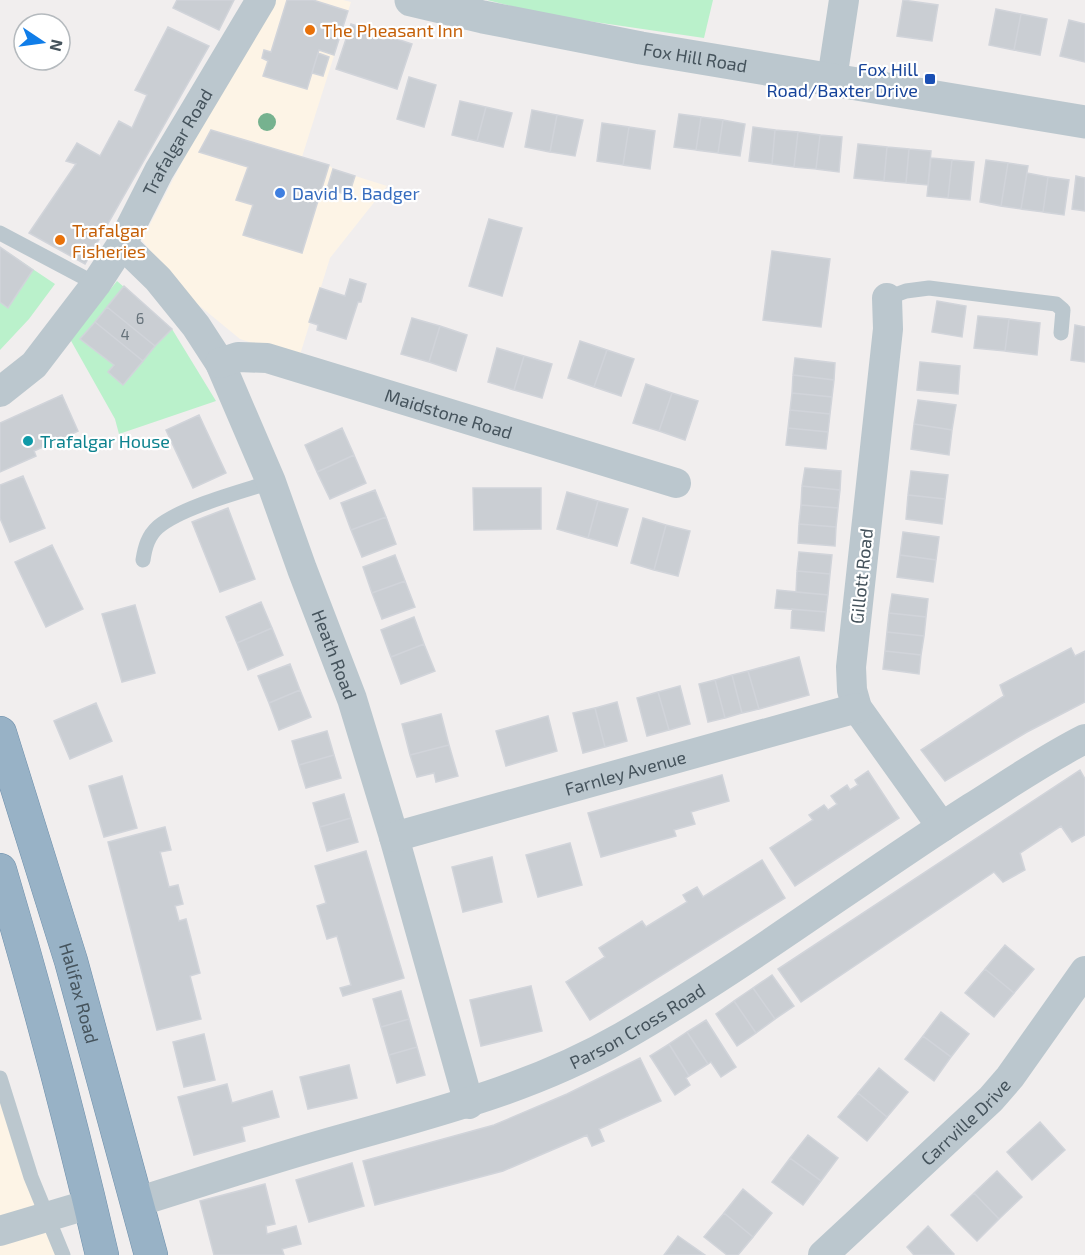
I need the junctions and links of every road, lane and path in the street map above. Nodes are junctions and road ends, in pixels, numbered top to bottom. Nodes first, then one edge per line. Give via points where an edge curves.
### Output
1 (261, 0) edge
2 (411, 0) edge
3 (844, 0) edge
4 (832, 79) junction
5 (1085, 122) edge
6 (0, 233) edge
7 (122, 244) junction
8 (96, 284) junction
9 (887, 298) joint
10 (1061, 333) dead end
11 (220, 363) junction
12 (0, 392) edge
13 (271, 482) junction
14 (676, 483) dead end
15 (143, 560) dead end
16 (857, 708) junction
17 (0, 733) edge
18 (1085, 739) edge
19 (942, 827) junction
20 (394, 837) junction
21 (0, 870) edge
22 (1085, 971) edge
23 (0, 1078) edge
24 (469, 1104) junction
25 (137, 1202) junction
26 (90, 1204) junction
27 (45, 1216) junction
28 (0, 1232) edge
29 (63, 1255) edge
30 (102, 1255) edge
31 (151, 1255) edge
32 (824, 1255) edge

1 - 7 street, Trafalgar Road via 159,171
2 - 4 street, Fox Hill Road via 641,48
3 - 4 street
4 - 5 street, Fox Hill Road
6 - 8 lane
7 - 8 street, Trafalgar Road
7 - 11 street, Heath Road via 158,279
8 - 12 street, Trafalgar Road via 34,364
9 - 10 lane via 929,288 1056,304 1063,310
9 - 16 street, Gillott Road via 888,329 851,668
11 - 13 street, Heath Road
11 - 14 street, Maidstone Road via 238,357 267,358
13 - 15 lane via 182,512 158,527 145,544
13 - 20 street, Heath Road via 352,699
16 - 19 street, Gillott Road
16 - 20 street, Farnley Avenue
17 - 25 highway, Halifax Road via 71,961
18 - 19 street, Parson Cross Road
19 - 24 street, Parson Cross Road via 722,975 622,1037 548,1075
20 - 24 street, Heath Road
21 - 26 highway
22 - 32 street, Carrville Drive via 990,1100
23 - 27 lane
24 - 25 street, Parson Cross Road
25 - 31 highway, Halifax Road
26 - 27 street
26 - 30 highway
27 - 28 street
27 - 29 lane

